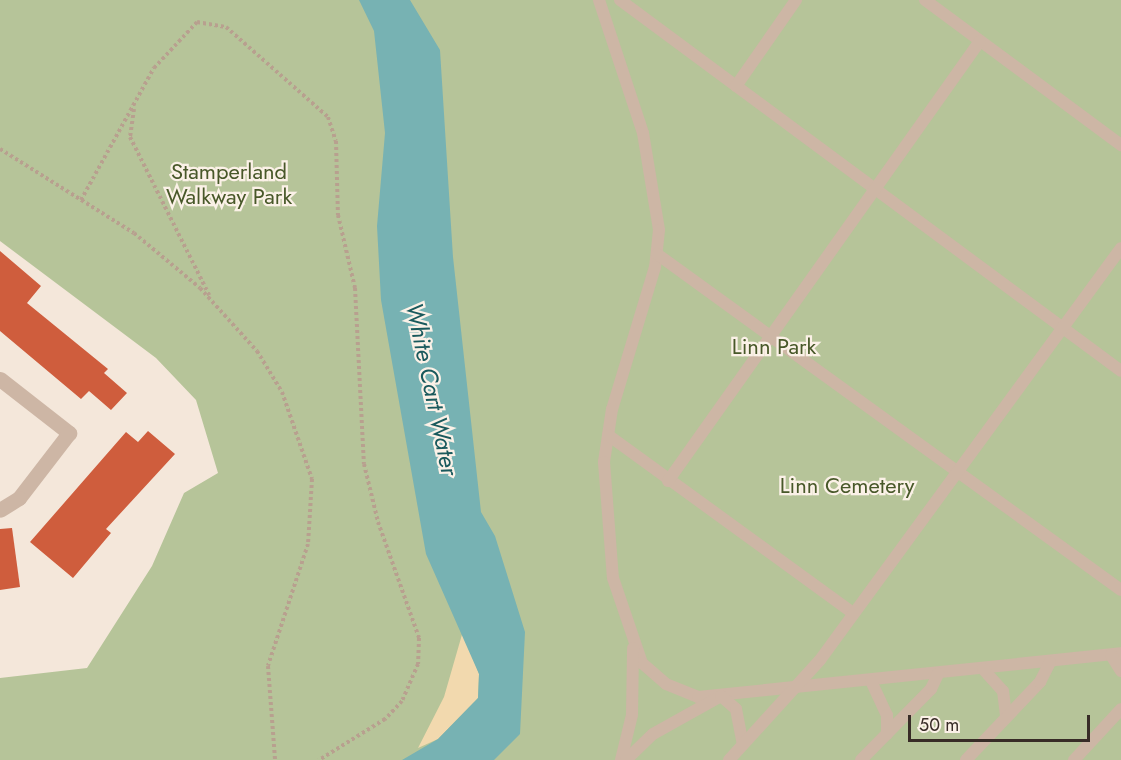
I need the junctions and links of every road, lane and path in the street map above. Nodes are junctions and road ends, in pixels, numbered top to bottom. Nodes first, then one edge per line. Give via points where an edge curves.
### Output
1 (599, 0) edge
2 (620, 0) edge
3 (925, 0) edge
4 (790, 2) edge
5 (980, 41) junction
6 (736, 86) junction
7 (135, 105) junction
8 (1121, 145) edge
9 (0, 149) edge
10 (876, 190) junction
11 (81, 200) junction
12 (1121, 248) edge
13 (657, 254) junction
14 (211, 301) junction
15 (1060, 326) junction
16 (770, 337) junction
17 (1121, 371) edge
18 (0, 379) edge
19 (608, 435) junction
20 (957, 471) junction
21 (668, 481) junction
22 (0, 510) edge
23 (1121, 590) edge
24 (853, 614) junction
25 (632, 644) junction
26 (1116, 654) edge
27 (1050, 662) junction
28 (983, 669) junction
29 (1121, 671) edge
30 (938, 674) junction
31 (871, 681) junction
32 (795, 690) junction
33 (721, 696) junction
34 (1120, 707) edge
35 (1006, 716) junction
36 (887, 734) junction
37 (743, 744) junction
38 (275, 760) edge
39 (319, 760) edge
40 (621, 760) edge
41 (626, 760) edge
42 (729, 760) edge
43 (861, 760) edge
44 (966, 760) edge
45 (1074, 760) edge

1 - 13 lane via 643,133 655,187
2 - 6 lane
3 - 5 lane
4 - 6 lane
5 - 8 lane
5 - 10 lane
6 - 10 lane
7 - 11 path
7 - 14 path via 130,137
7 - 39 path via 168,50 187,29 204,21 226,27 266,66 322,108 336,141 338,215 355,288 364,464 378,522 420,638 418,664 402,701 385,719
9 - 11 path
10 - 15 lane
10 - 16 lane
11 - 14 path via 134,233
12 - 15 lane
13 - 16 lane
13 - 19 lane
14 - 38 path via 257,351 282,392 312,479 308,544 268,666
15 - 17 lane
15 - 20 lane
16 - 20 lane
16 - 21 lane
18 - 22 street via 69,433 20,498
19 - 21 lane
19 - 25 lane via 604,516 613,578
20 - 23 lane
20 - 24 lane
21 - 24 lane
24 - 32 lane
25 - 33 lane via 642,663 666,684 698,697
25 - 40 lane via 632,715
26 - 27 lane
26 - 29 lane
27 - 28 lane
27 - 35 lane via 1045,677
28 - 30 lane
28 - 35 lane via 1003,691
30 - 31 lane
30 - 36 lane via 931,689
31 - 32 lane
31 - 36 lane via 886,715
32 - 33 lane
32 - 37 lane
33 - 37 lane via 736,709
33 - 41 lane via 653,734
34 - 45 lane
35 - 44 lane
36 - 43 lane
37 - 42 lane

